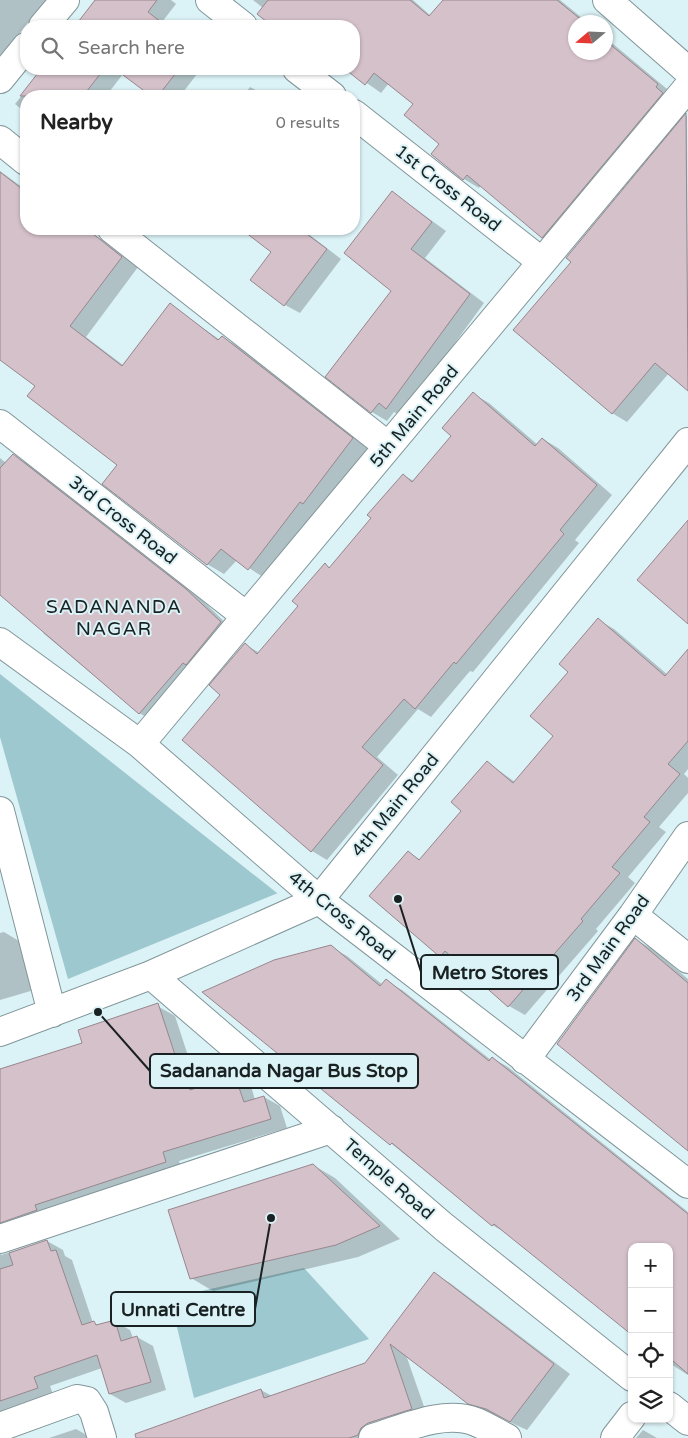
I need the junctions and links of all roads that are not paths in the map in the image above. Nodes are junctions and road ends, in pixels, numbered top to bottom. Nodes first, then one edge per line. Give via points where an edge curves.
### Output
1 (65, 0) edge
2 (210, 0) edge
3 (607, 0) edge
4 (48, 20) edge
5 (235, 20) edge
6 (20, 54) edge
7 (688, 71) edge
8 (305, 75) edge
9 (0, 79) edge
10 (688, 87) edge
11 (324, 90) edge
12 (360, 119) edge
13 (0, 140) edge
14 (20, 156) edge
15 (120, 235) edge
16 (542, 262) junction
17 (0, 424) edge
18 (687, 445) edge
19 (388, 446) junction
20 (246, 616) junction
21 (0, 642) edge
22 (140, 744) junction
23 (0, 811) edge
24 (688, 836) edge
25 (319, 900) junction
26 (633, 915) junction
27 (688, 959) edge
28 (151, 975) junction
29 (52, 1013) junction
30 (0, 1032) edge
31 (525, 1060) junction
32 (331, 1130) junction
33 (688, 1184) edge
34 (0, 1239) edge
35 (628, 1374) edge
36 (673, 1409) edge
37 (628, 1421) edge
38 (688, 1421) edge
39 (0, 1427) edge
40 (102, 1438) edge
41 (373, 1438) edge
42 (507, 1438) edge
43 (615, 1438) edge

1 - 4 street
2 - 5 street
3 - 7 street
6 - 9 street
8 - 11 street
10 - 16 street, 5th Main Road
12 - 16 street, 1st Cross Road
13 - 14 street
15 - 19 street
16 - 19 street, 5th Main Road
17 - 20 street, 3rd Cross Road
18 - 25 street, 4th Main Road
19 - 20 street, 5th Main Road
20 - 22 street, 5th Main Road
21 - 22 street, 4th Cross Road
22 - 25 street, 4th Cross Road
23 - 29 street
24 - 26 street, 3rd Main Road
25 - 28 street, 4th Main Road
25 - 31 street, 4th Cross Road
26 - 27 street
26 - 31 street, 3rd Main Road
28 - 29 street, 4th Main Road
28 - 32 street, Temple Road
29 - 30 street, 4th Main Road
31 - 33 street, 4th Cross Road
32 - 34 street
32 - 35 street, Temple Road via 444,1227
36 - 38 street
37 - 43 street
39 - 40 street via 77,1399 87,1401
41 - 42 street via 424,1422 452,1418 474,1421

